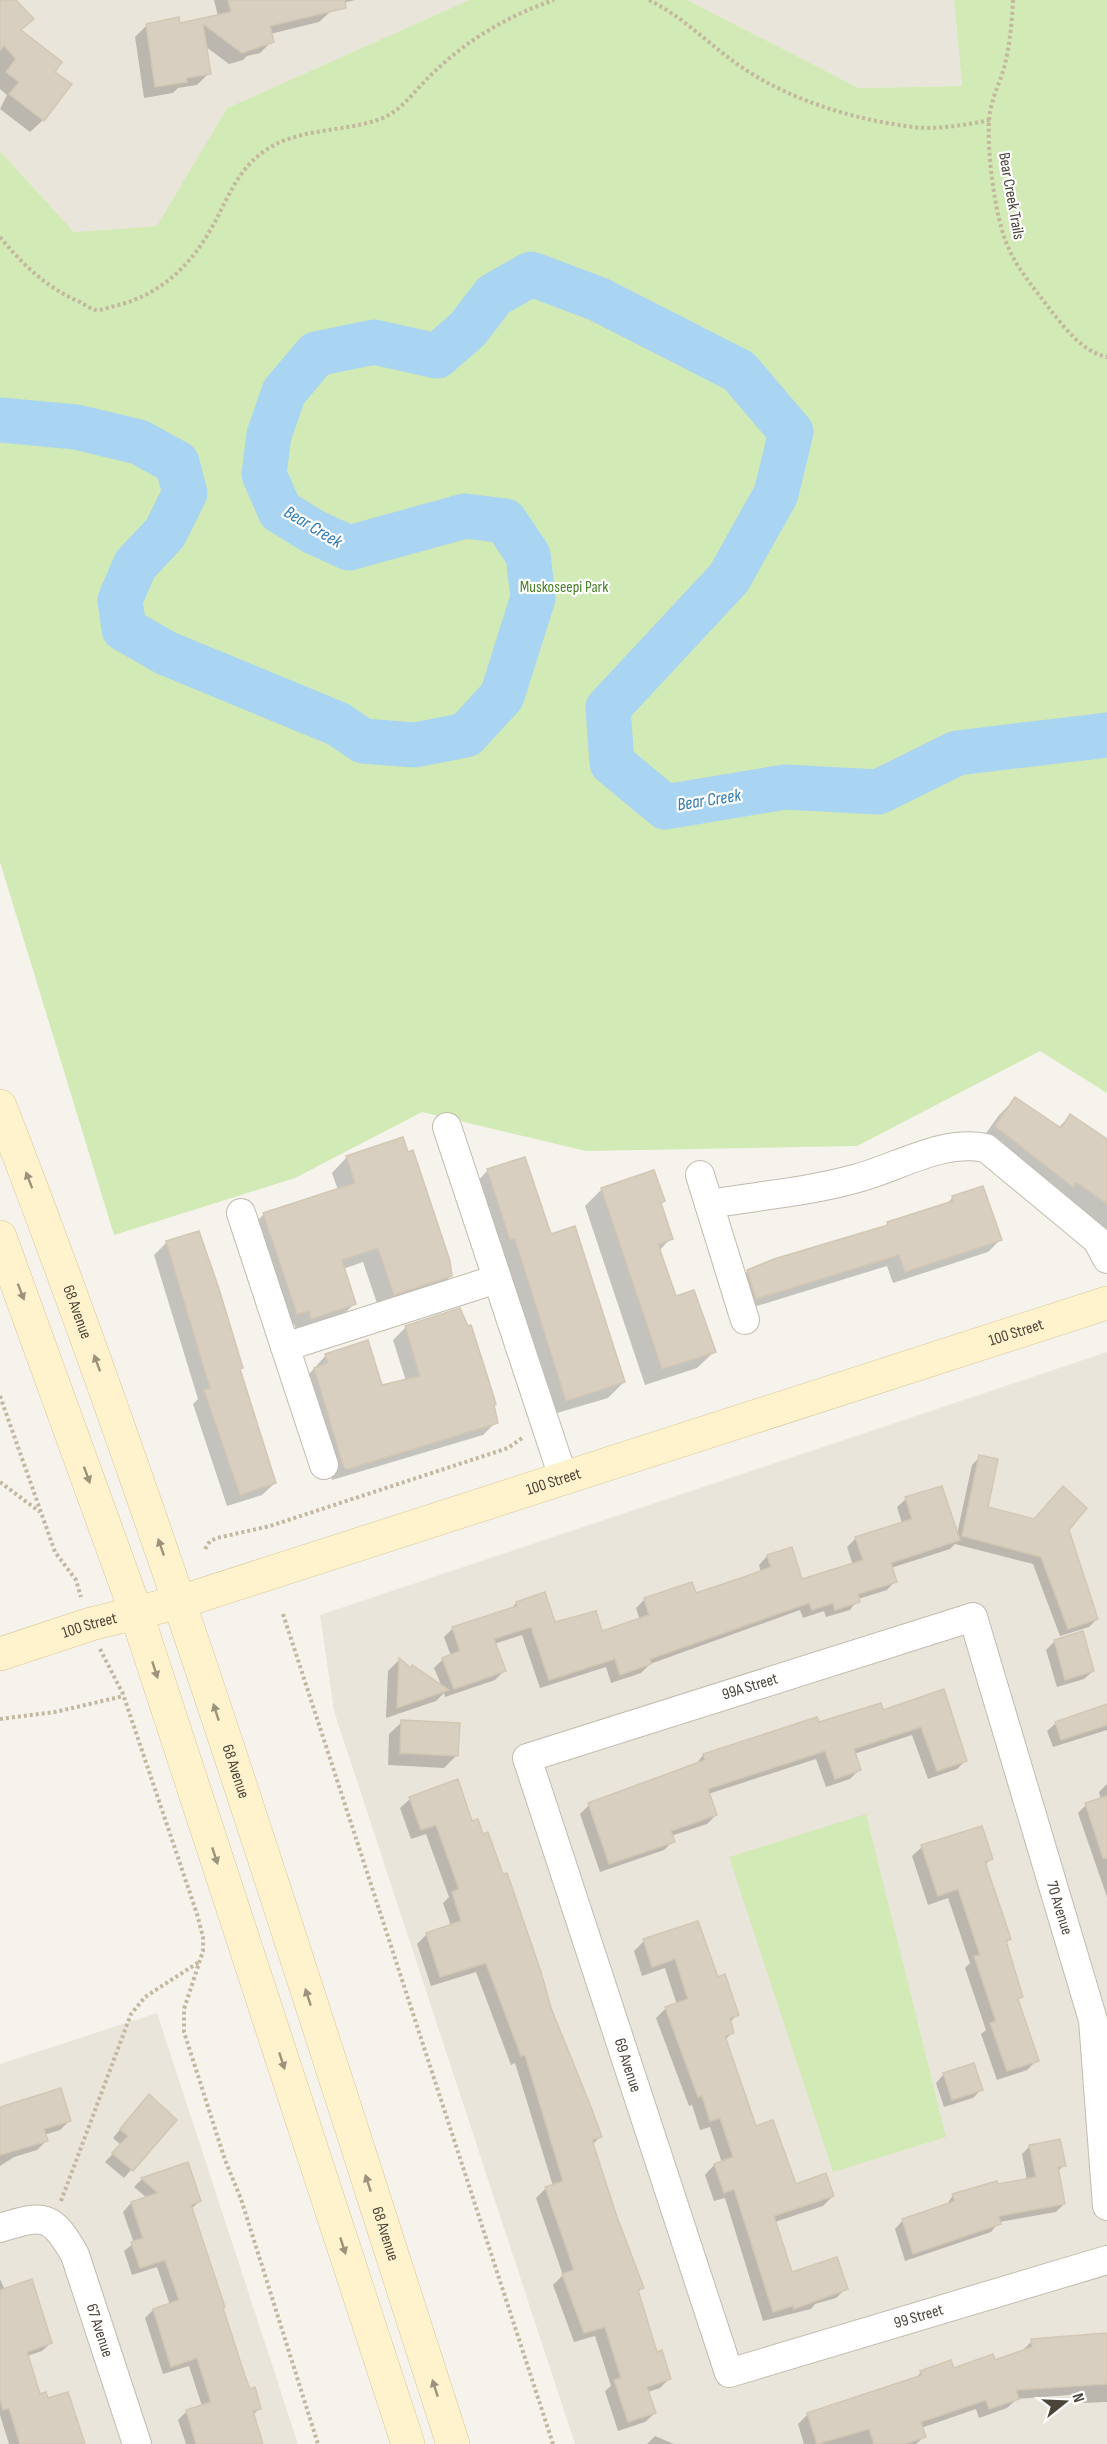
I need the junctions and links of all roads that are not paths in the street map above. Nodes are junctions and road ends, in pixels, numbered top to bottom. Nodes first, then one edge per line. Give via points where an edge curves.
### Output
1 (0, 1106) edge
2 (447, 1127) dead end
3 (700, 1175) dead end
4 (709, 1204) junction
5 (241, 1213) dead end
6 (0, 1237) edge
7 (1107, 1258) edge
8 (497, 1279) junction
9 (1107, 1303) edge
10 (744, 1320) dead end
11 (285, 1347) junction
12 (324, 1465) dead end
13 (563, 1477) junction
14 (180, 1602) junction
15 (137, 1615) junction
16 (973, 1617) joint
17 (0, 1654) edge
18 (527, 1758) joint
19 (1107, 2206) edge
20 (0, 2228) edge
21 (1107, 2260) edge
22 (729, 2373) joint
23 (137, 2444) edge
24 (408, 2444) edge
25 (453, 2444) edge

14 -> 1 main road, 68 Avenue via 100,1370
2 - 8 street
3 - 4 street
4 - 7 street via 854,1180 949,1146 969,1144 986,1148 1097,1240
4 - 10 street
5 - 11 street
6 -> 15 main road
8 - 11 street
8 - 13 street
9 - 13 main road, 100 Street
11 - 12 street
13 - 14 main road, 100 Street
14 - 15 main road, 100 Street
25 -> 14 main road, 68 Avenue
15 - 17 main road, 100 Street via 91,1624
15 -> 24 main road
16 - 18 street, 99A Street
16 - 19 street, 70 Avenue via 1093,2020
18 - 22 street, 69 Avenue
20 - 23 street, 67 Avenue via 37,2219 53,2223 75,2255
21 - 22 street, 99 Street

